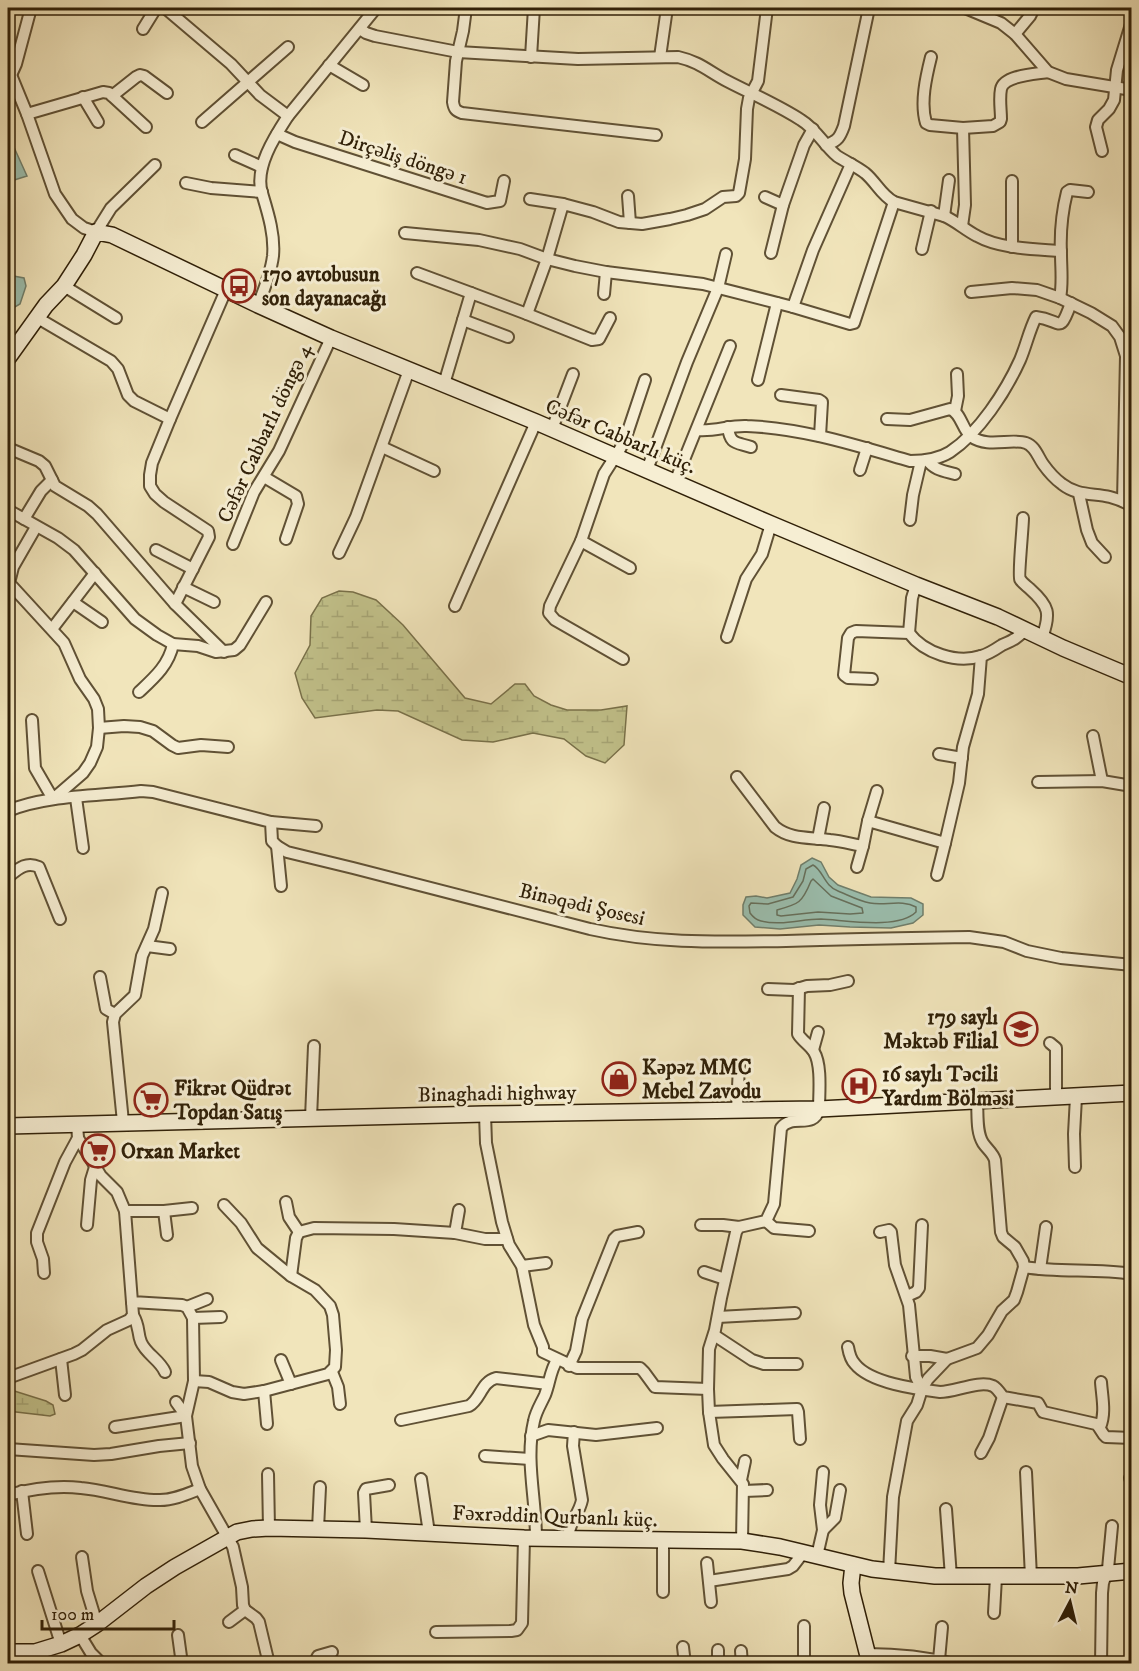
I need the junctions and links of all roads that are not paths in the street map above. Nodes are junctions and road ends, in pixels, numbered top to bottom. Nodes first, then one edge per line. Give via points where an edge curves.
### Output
1 (32, 8) edge
2 (156, 8) edge
3 (165, 8) edge
4 (376, 8) edge
5 (466, 8) edge
6 (534, 8) edge
7 (667, 8) edge
8 (767, 8) edge
9 (869, 8) edge
10 (965, 8) edge
11 (1034, 8) edge
12 (1131, 21) edge
13 (142, 29) dead end
14 (360, 29) junction
15 (1016, 34) junction
16 (288, 47) dead end
17 (458, 52) junction
18 (531, 57) junction
19 (660, 57) junction
20 (931, 57) dead end
21 (328, 65) junction
22 (1048, 72) junction
23 (9, 73) edge
24 (248, 82) junction
25 (363, 85) dead end
26 (1115, 87) junction
27 (1131, 90) edge
28 (166, 93) dead end
29 (753, 93) junction
30 (112, 96) junction
31 (83, 97) junction
32 (27, 114) junction
33 (288, 116) junction
34 (98, 122) dead end
35 (202, 122) dead end
36 (146, 127) dead end
37 (963, 128) junction
38 (813, 129) junction
39 (277, 134) junction
40 (656, 135) dead end
41 (826, 145) junction
42 (1102, 151) dead end
43 (235, 155) dead end
44 (851, 164) junction
45 (155, 165) dead end
46 (262, 167) junction
47 (950, 180) dead end
48 (504, 181) dead end
49 (1012, 181) dead end
50 (186, 183) dead end
51 (262, 192) junction
52 (1088, 192) dead end
53 (628, 196) dead end
54 (765, 197) dead end
55 (530, 199) dead end
56 (894, 202) junction
57 (563, 204) junction
58 (783, 205) junction
59 (931, 212) junction
60 (944, 216) junction
61 (630, 223) junction
62 (962, 225) junction
63 (96, 232) junction
64 (405, 233) dead end
65 (1012, 247) junction
66 (922, 249) dead end
67 (1061, 251) junction
68 (771, 253) dead end
69 (726, 254) dead end
70 (547, 259) junction
71 (606, 272) junction
72 (417, 273) dead end
73 (64, 286) junction
74 (718, 288) junction
75 (226, 290) junction
76 (471, 292) junction
77 (971, 292) dead end
78 (604, 294) dead end
79 (1060, 298) junction
80 (777, 303) junction
81 (1071, 303) junction
82 (258, 305) junction
83 (793, 307) junction
84 (527, 314) junction
85 (36, 317) junction
86 (116, 318) dead end
87 (610, 318) dead end
88 (463, 320) junction
89 (508, 336) dead end
90 (331, 338) junction
91 (730, 346) dead end
92 (8, 358) edge
93 (409, 370) junction
94 (573, 374) dead end
95 (957, 374) dead end
96 (645, 380) dead end
97 (758, 380) dead end
98 (444, 384) junction
99 (781, 395) dead end
100 (955, 411) junction
101 (887, 419) dead end
102 (170, 420) junction
103 (536, 422) junction
104 (728, 427) junction
105 (552, 429) junction
106 (697, 430) junction
107 (820, 436) junction
108 (969, 436) junction
109 (382, 447) junction
110 (751, 447) dead end
111 (8, 448) edge
112 (867, 448) junction
113 (615, 456) junction
114 (924, 461) junction
115 (646, 470) junction
116 (860, 470) dead end
117 (434, 471) dead end
118 (955, 474) dead end
119 (264, 477) junction
120 (52, 480) junction
121 (675, 482) junction
122 (1079, 494) junction
123 (1127, 504) edge
124 (8, 510) edge
125 (24, 519) junction
126 (1023, 519) dead end
127 (910, 520) dead end
128 (771, 524) junction
129 (36, 527) junction
130 (286, 539) dead end
131 (581, 541) junction
132 (233, 544) dead end
133 (156, 550) dead end
134 (339, 553) dead end
135 (1105, 556) dead end
136 (193, 568) junction
137 (630, 568) dead end
138 (95, 573) junction
139 (8, 584) edge
140 (916, 585) junction
141 (183, 587) junction
142 (73, 602) junction
143 (214, 602) dead end
144 (266, 602) dead end
145 (175, 604) junction
146 (455, 606) dead end
147 (102, 622) dead end
148 (52, 629) junction
149 (1025, 629) junction
150 (909, 633) junction
151 (727, 637) dead end
152 (1042, 638) junction
153 (172, 644) junction
154 (224, 652) junction
155 (981, 656) junction
156 (624, 659) dead end
157 (1131, 677) edge
158 (872, 679) dead end
159 (139, 692) dead end
160 (32, 720) dead end
161 (99, 728) junction
162 (1093, 736) dead end
163 (228, 747) dead end
164 (939, 754) dead end
165 (962, 758) junction
166 (737, 777) dead end
167 (1102, 781) junction
168 (1038, 782) dead end
169 (1131, 786) edge
170 (877, 791) dead end
171 (76, 798) junction
172 (53, 800) junction
173 (824, 808) dead end
174 (8, 811) edge
175 (868, 821) junction
176 (271, 822) junction
177 (316, 826) dead end
178 (818, 839) junction
179 (945, 843) junction
180 (277, 846) junction
181 (862, 846) junction
182 (83, 848) dead end
183 (857, 867) dead end
184 (937, 875) dead end
185 (8, 877) edge
186 (281, 886) dead end
187 (162, 893) dead end
188 (60, 919) dead end
189 (147, 946) junction
190 (170, 949) dead end
191 (1131, 965) edge
192 (100, 976) dead end
193 (848, 981) dead end
194 (799, 988) junction
195 (768, 989) dead end
196 (115, 1014) junction
197 (818, 1032) dead end
198 (1050, 1043) dead end
199 (314, 1047) dead end
200 (813, 1050) junction
201 (739, 1065) dead end
202 (1131, 1094) edge
203 (1076, 1097) junction
204 (1056, 1098) junction
205 (977, 1102) junction
206 (819, 1109) junction
207 (737, 1110) junction
208 (485, 1114) junction
209 (311, 1118) junction
210 (123, 1122) junction
211 (8, 1126) edge
212 (77, 1131) junction
213 (95, 1167) junction
214 (1075, 1167) dead end
215 (286, 1202) dead end
216 (224, 1205) dead end
217 (192, 1208) dead end
218 (459, 1209) dead end
219 (125, 1211) junction
220 (164, 1211) junction
221 (766, 1221) junction
222 (87, 1225) dead end
223 (700, 1225) dead end
224 (922, 1225) dead end
225 (739, 1227) junction
226 (1046, 1227) dead end
227 (809, 1231) dead end
228 (299, 1232) junction
229 (638, 1232) dead end
230 (880, 1232) dead end
231 (455, 1233) junction
232 (167, 1235) dead end
233 (507, 1239) junction
234 (546, 1263) dead end
235 (522, 1266) junction
236 (1024, 1267) junction
237 (1040, 1269) junction
238 (704, 1272) dead end
239 (44, 1273) dead end
240 (1131, 1274) edge
241 (291, 1276) junction
242 (725, 1280) junction
243 (907, 1296) junction
244 (207, 1299) dead end
245 (132, 1302) junction
246 (188, 1307) junction
247 (795, 1312) dead end
248 (133, 1315) junction
249 (221, 1317) dead end
250 (718, 1317) junction
251 (193, 1318) junction
252 (714, 1335) junction
253 (848, 1347) dead end
254 (912, 1356) junction
255 (61, 1359) junction
256 (947, 1359) junction
257 (280, 1360) dead end
258 (557, 1360) junction
259 (797, 1364) dead end
260 (568, 1365) junction
261 (165, 1372) dead end
262 (332, 1372) junction
263 (8, 1378) edge
264 (194, 1381) junction
265 (1101, 1382) dead end
266 (291, 1384) junction
267 (548, 1384) junction
268 (708, 1389) junction
269 (922, 1389) junction
270 (264, 1391) junction
271 (65, 1395) dead end
272 (1003, 1397) junction
273 (176, 1402) dead end
274 (340, 1404) dead end
275 (709, 1412) junction
276 (186, 1416) junction
277 (401, 1420) dead end
278 (267, 1424) dead end
279 (1100, 1426) junction
280 (114, 1427) dead end
281 (657, 1428) dead end
282 (574, 1432) junction
283 (531, 1436) junction
284 (1131, 1438) edge
285 (800, 1439) dead end
286 (190, 1443) junction
287 (8, 1449) edge
288 (981, 1453) dead end
289 (485, 1456) dead end
290 (530, 1460) junction
291 (745, 1461) dead end
292 (823, 1472) dead end
293 (1026, 1472) dead end
294 (268, 1474) dead end
295 (421, 1479) dead end
296 (389, 1485) dead end
297 (742, 1486) junction
298 (320, 1487) dead end
299 (200, 1489) junction
300 (767, 1490) dead end
301 (840, 1490) dead end
302 (22, 1491) junction
303 (8, 1495) edge
304 (946, 1509) dead end
305 (1112, 1526) dead end
306 (270, 1528) junction
307 (318, 1529) junction
308 (366, 1530) junction
309 (823, 1530) junction
310 (429, 1533) junction
311 (27, 1534) dead end
312 (228, 1537) junction
313 (530, 1538) junction
314 (568, 1538) junction
315 (663, 1540) junction
316 (742, 1541) junction
317 (810, 1554) junction
318 (82, 1557) dead end
319 (707, 1563) dead end
320 (853, 1565) junction
321 (38, 1571) dead end
322 (1131, 1571) edge
323 (889, 1572) junction
324 (1106, 1574) junction
325 (951, 1577) junction
326 (996, 1577) junction
327 (1031, 1577) junction
328 (709, 1581) junction
329 (663, 1592) dead end
330 (711, 1602) dead end
331 (245, 1610) junction
332 (994, 1613) dead end
333 (229, 1622) dead end
334 (97, 1624) junction
335 (804, 1626) dead end
336 (942, 1627) dead end
337 (436, 1632) dead end
338 (80, 1635) junction
339 (178, 1635) dead end
340 (61, 1644) junction
341 (683, 1647) dead end
342 (718, 1650) dead end
343 (741, 1651) dead end
344 (332, 1652) dead end
345 (8, 1653) edge
346 (35, 1658) edge
347 (869, 1659) edge
348 (939, 1660) junction
349 (102, 1664) edge
350 (182, 1664) edge
351 (269, 1664) edge
352 (314, 1664) edge
353 (685, 1664) edge
354 (718, 1664) edge
355 (742, 1664) edge
356 (804, 1664) edge
357 (954, 1664) edge
358 (1101, 1664) edge

1 - 23 street via 16,64
2 - 13 street
3 - 24 street
4 - 14 street
5 - 17 street
6 - 18 street
7 - 19 street
8 - 29 street via 760,73
9 - 41 street via 844,126 840,137
10 - 15 street
11 - 15 street
12 - 26 street
14 - 17 street via 375,36
14 - 21 street
15 - 22 street
16 - 24 street
17 - 18 street
17 - 40 street via 453,102 457,111
18 - 19 street
19 - 29 street via 692,60
20 - 37 street via 924,119 930,125
21 - 25 street
21 - 33 street
22 - 26 street
22 - 37 street via 1004,82 997,125
23 - 32 street
24 - 33 street
24 - 35 street
26 - 27 street
26 - 42 street via 1114,100 1096,126
28 - 30 street via 140,75
29 - 38 street
29 - 61 street via 747,109 746,159 739,193 670,219
30 - 31 street via 103,92
30 - 36 street
31 - 32 street
31 - 34 street
32 - 63 street via 55,194 72,219
33 - 39 street
37 - 62 street
38 - 41 street
38 - 58 street
39 - 46 street
39 - 48 street, Dirçəliş döngə 1 via 487,203 500,201
41 - 44 street
43 - 46 street
44 - 56 street
44 - 83 street
45 - 63 street via 111,208
46 - 51 street
47 - 60 street
49 - 65 street
50 - 51 street
51 - 82 street via 273,257
52 - 67 street via 1067,192
53 - 61 street
54 - 58 street
55 - 57 street
56 - 59 street
56 - 83 street via 854,323
57 - 61 street
57 - 70 street
58 - 68 street
59 - 60 street
59 - 66 street
60 - 62 street
62 - 65 street via 977,236
63 - 73 street
63 - 75 street, Cəfər Cabbarlı küç. via 118,237
64 - 70 street via 479,240
65 - 67 street
67 - 79 street
69 - 74 street
70 - 71 street
70 - 84 street
71 - 74 street
71 - 78 street
72 - 76 street
73 - 85 street
73 - 86 street
74 - 80 street
74 - 115 street
75 - 82 street, Cəfər Cabbarlı küç.
75 - 102 street
76 - 84 street
76 - 88 street
77 - 79 street via 1012,288
79 - 81 street
80 - 83 street
80 - 97 street
81 - 108 street via 1062,323 1036,317 1011,378
81 - 123 street via 1112,326 1126,356
82 - 90 street, Cəfər Cabbarlı küç.
84 - 87 street via 592,340 599,339
85 - 92 street
85 - 102 street via 111,361 128,395
88 - 89 street
88 - 98 street
90 - 93 street, Cəfər Cabbarlı küç.
90 - 119 street, Cəfər Cabbarlı döngə 4
91 - 106 street
93 - 98 street, Cəfər Cabbarlı küç.
93 - 109 street
94 - 105 street
95 - 100 street
96 - 113 street via 626,437
98 - 103 street, Cəfər Cabbarlı küç.
99 - 107 street via 822,402
100 - 101 street via 910,420
100 - 108 street
102 - 136 street via 152,463 150,486 164,502 208,531 209,537
103 - 105 street, Cəfər Cabbarlı küç.
103 - 146 street
104 - 106 street
104 - 107 street via 757,426
104 - 110 street via 732,441
105 - 113 street, Cəfər Cabbarlı küç.
106 - 121 street
107 - 112 street
108 - 114 street via 950,452
108 - 122 street via 986,442 1029,444 1044,466
109 - 117 street
109 - 134 street
111 - 120 street via 39,461
112 - 114 street via 910,461
112 - 116 street
113 - 115 street, Cəfər Cabbarlı küç.
113 - 131 street via 604,474
114 - 118 street
114 - 127 street
115 - 121 street, Cəfər Cabbarlı küç.
119 - 130 street via 298,499
119 - 132 street, Cəfər Cabbarlı döngə 4
120 - 125 street
120 - 145 street via 59,490 97,514
121 - 128 street, Cəfər Cabbarlı küç.
122 - 123 street via 1110,497
122 - 135 street via 1092,543
124 - 125 street
125 - 129 street
126 - 152 street via 1019,573 1020,579 1046,605
128 - 140 street, Cəfər Cabbarlı küç.
128 - 151 street via 762,554 746,579
129 - 138 street via 74,550
129 - 139 street via 13,567
131 - 137 street
131 - 156 street via 549,613
133 - 136 street
136 - 141 street
138 - 142 street
138 - 153 street via 135,619
139 - 148 street
140 - 149 street, Cəfər Cabbarlı küç.
140 - 150 street
141 - 143 street
141 - 145 street
142 - 147 street
142 - 148 street
144 - 154 street via 240,645
145 - 154 street
148 - 161 street via 64,643 80,680 94,699
149 - 152 street, Cəfər Cabbarlı küç.
149 - 155 street via 1019,637
150 - 155 street via 916,643 937,653 964,659
150 - 158 street via 851,633 844,675
152 - 157 street, Cəfər Cabbarlı küç.
153 - 154 street
153 - 159 street via 160,673
155 - 165 street via 978,694
160 - 172 street via 35,768
161 - 163 street via 140,727 178,748
161 - 172 street via 90,763
162 - 167 street
164 - 165 street
165 - 179 street
166 - 178 street via 783,833
167 - 168 street
167 - 169 street
170 - 175 street
171 - 172 street
171 - 176 street via 153,792
171 - 182 street
172 - 174 street
173 - 178 street
175 - 179 street
175 - 181 street
176 - 177 street
176 - 180 street via 272,841
178 - 181 street
179 - 184 street
180 - 186 street
180 - 191 street, Binəqədi Şosesi via 296,855 620,936 696,942 969,937 994,939 1037,954
181 - 183 street
185 - 188 street via 30,864 39,867
187 - 189 street
189 - 190 street
189 - 196 street via 135,995
192 - 196 street via 106,1009
193 - 194 street
194 - 195 street
194 - 200 street via 798,1034
196 - 210 street via 113,1031
197 - 200 street
198 - 204 street via 1056,1048
199 - 209 street
200 - 206 street via 818,1067
201 - 207 street
202 - 203 street, Binaghadi highway
203 - 204 street, Binaghadi highway
203 - 214 street
204 - 205 street, Binaghadi highway
205 - 206 street, Binaghadi highway
205 - 236 street via 980,1136 995,1160 1001,1232 1015,1247
206 - 207 street, Binaghadi highway
206 - 221 street via 814,1119 789,1122 781,1128 774,1204
207 - 208 street, Binaghadi highway
208 - 209 street, Binaghadi highway
208 - 233 street via 486,1143
209 - 210 street, Binaghadi highway
210 - 212 street, Binaghadi highway
211 - 212 street, Binaghadi highway
212 - 213 street
212 - 239 street via 37,1233
213 - 219 street via 117,1192
213 - 222 street
215 - 228 street via 289,1217
216 - 241 street via 258,1248
217 - 220 street
218 - 231 street
219 - 220 street
219 - 245 street
220 - 232 street
221 - 225 street
221 - 227 street via 774,1228
223 - 225 street
224 - 243 street via 919,1288
225 - 242 street
226 - 237 street
228 - 231 street via 314,1228
228 - 241 street
229 - 260 street via 614,1239
230 - 243 street via 891,1232 896,1265
231 - 233 street
233 - 235 street
234 - 235 street
235 - 258 street via 543,1352
236 - 237 street
236 - 256 street via 1014,1300 988,1335 977,1348
237 - 240 street
238 - 242 street
241 - 262 street via 315,1290 330,1306 336,1350
242 - 250 street
243 - 254 street
244 - 246 street
245 - 246 street
245 - 248 street
246 - 251 street
247 - 250 street
248 - 255 street via 82,1350
248 - 261 street via 142,1345
249 - 251 street
250 - 252 street
251 - 264 street
252 - 259 street via 752,1360
252 - 268 street
253 - 269 street via 855,1364 872,1377
254 - 256 street
254 - 269 street
255 - 263 street
255 - 271 street
256 - 269 street
257 - 266 street
258 - 260 street
258 - 267 street
260 - 268 street via 583,1369 634,1367 644,1372 655,1387
262 - 266 street
262 - 274 street
264 - 270 street via 244,1394
264 - 276 street
265 - 279 street
266 - 270 street
267 - 277 street via 496,1378 484,1385 469,1406
267 - 283 street
268 - 275 street
269 - 272 street via 948,1392 988,1385
269 - 323 street via 907,1421 893,1497
270 - 278 street
272 - 279 street via 1035,1401 1043,1412
272 - 288 street
273 - 276 street
275 - 285 street via 797,1409
275 - 297 street via 714,1445
276 - 280 street
276 - 286 street
279 - 284 street via 1106,1437
281 - 282 street via 605,1434
282 - 283 street via 548,1430
282 - 314 street via 582,1500
283 - 290 street
286 - 287 street via 94,1455
286 - 299 street
289 - 290 street
290 - 313 street via 535,1505
291 - 297 street
292 - 309 street
293 - 327 street
294 - 306 street
295 - 310 street
296 - 308 street via 366,1489
297 - 300 street
297 - 316 street
298 - 307 street
299 - 302 street via 160,1500 80,1488
299 - 312 street
301 - 309 street via 835,1518
302 - 303 street
302 - 311 street
304 - 325 street
305 - 324 street
306 - 307 street, Fəxrəddin Qurbanlı küç.
306 - 312 street, Fəxrəddin Qurbanlı küç. via 245,1530
307 - 308 street, Fəxrəddin Qurbanlı küç.
308 - 310 street, Fəxrəddin Qurbanlı küç.
309 - 317 street
310 - 313 street, Fəxrəddin Qurbanlı küç.
312 - 331 street
312 - 334 street, Fəxrəddin Qurbanlı küç. via 160,1577
313 - 314 street, Fəxrəddin Qurbanlı küç.
313 - 337 street via 520,1627 506,1632
314 - 315 street, Fəxrəddin Qurbanlı küç.
315 - 316 street, Fəxrəddin Qurbanlı küç.
315 - 329 street
316 - 317 street, Fəxrəddin Qurbanlı küç.
317 - 320 street, Fəxrəddin Qurbanlı küç.
317 - 328 street via 788,1569
318 - 334 street
319 - 328 street
320 - 323 street, Fəxrəddin Qurbanlı küç.
320 - 347 street via 852,1593
321 - 340 street
322 - 324 street, Fəxrəddin Qurbanlı küç.
323 - 325 street, Fəxrəddin Qurbanlı küç.
324 - 327 street, Fəxrəddin Qurbanlı küç.
324 - 358 street
325 - 326 street, Fəxrəddin Qurbanlı küç.
326 - 327 street, Fəxrəddin Qurbanlı küç.
326 - 332 street
328 - 330 street
331 - 333 street
331 - 351 street via 259,1622
334 - 338 street, Fəxrəddin Qurbanlı küç.
335 - 356 street
336 - 348 street
338 - 340 street, Fəxrəddin Qurbanlı küç.
338 - 349 street
339 - 350 street
340 - 346 street, Fəxrəddin Qurbanlı küç.
341 - 353 street
342 - 354 street
343 - 355 street
344 - 352 street via 318,1656
345 - 346 street, Fəxrəddin Qurbanlı küç.
347 - 348 street via 889,1654
348 - 357 street

